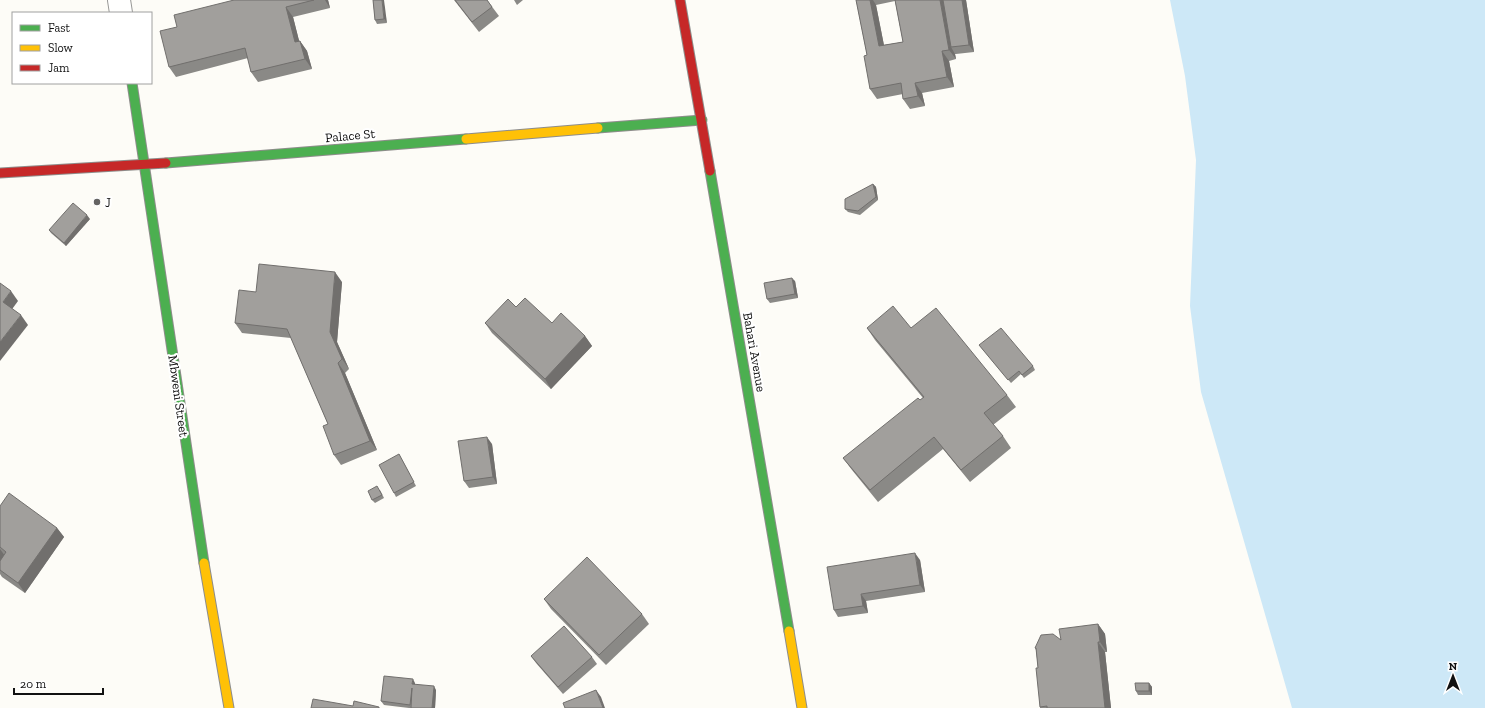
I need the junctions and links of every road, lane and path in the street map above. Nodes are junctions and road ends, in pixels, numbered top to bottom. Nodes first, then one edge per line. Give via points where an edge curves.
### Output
1 (119, 0) edge
2 (680, 0) edge
3 (121, 12) edge
4 (132, 84) edge
5 (702, 120) junction
6 (144, 165) junction
7 (0, 172) edge
8 (229, 708) edge
9 (802, 708) edge

1 - 3 street
2 - 5 street, Bahari Avenue
4 - 6 street, Mbweni Street
5 - 6 street, Palace St
5 - 9 street, Bahari Avenue
6 - 7 street, Palace St
6 - 8 street, Mbweni Street via 198,525

